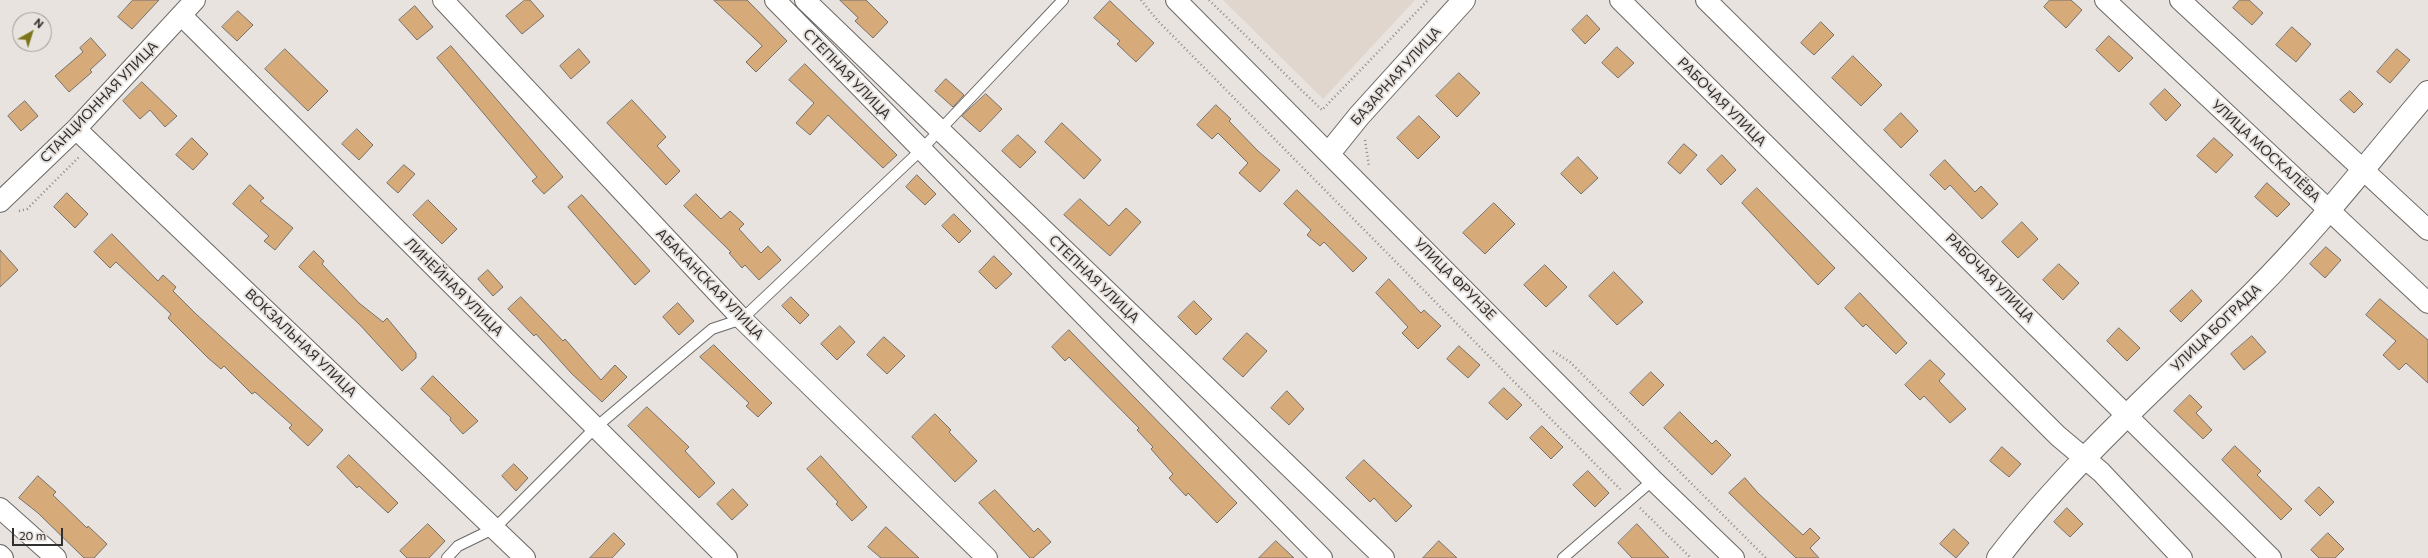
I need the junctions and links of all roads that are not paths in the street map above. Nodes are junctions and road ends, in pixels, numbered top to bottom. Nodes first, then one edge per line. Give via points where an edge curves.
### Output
1 (196, 0) edge
2 (443, 0) edge
3 (775, 0) edge
4 (804, 0) edge
5 (1063, 0) edge
6 (1176, 0) edge
7 (1464, 0) edge
8 (1620, 0) edge
9 (1706, 0) edge
10 (2105, 0) edge
11 (2180, 0) edge
12 (182, 15) junction
13 (2428, 92) edge
14 (76, 129) junction
15 (940, 130) junction
16 (921, 150) junction
17 (1330, 152) junction
18 (2361, 170) junction
19 (8, 207) edge
20 (2328, 210) junction
21 (2428, 230) edge
22 (2428, 302) edge
23 (742, 319) junction
24 (2128, 414) junction
25 (596, 428) junction
26 (2084, 457) junction
27 (1653, 480) junction
28 (0, 508) edge
29 (495, 528) junction
30 (0, 555) edge
31 (3, 558) edge
32 (56, 558) edge
33 (447, 558) edge
34 (525, 558) edge
35 (727, 558) edge
36 (987, 558) edge
37 (1322, 558) edge
38 (1384, 558) edge
39 (1563, 558) edge
40 (1734, 558) edge
41 (1998, 558) edge
42 (2182, 558) edge
43 (2271, 558) edge

1 - 12 street, СТАНЦИОННАЯ УЛИЦА
2 - 23 street, АБАКАНСКАЯ УЛИЦА
3 - 16 street, СТЕПНАЯ УЛИЦА
4 - 15 street, СТЕПНАЯ УЛИЦА
5 - 15 lane
6 - 17 street, УЛИЦА ФРУНЗЕ
7 - 17 main road, БАЗАРНАЯ УЛИЦА via 1359,116
8 - 26 street, РАБОЧАЯ УЛИЦА via 2058,436
9 - 24 street, РАБОЧАЯ УЛИЦА
10 - 20 street, УЛИЦА МОСКАЛЁВА
11 - 18 street
12 - 14 street, СТАНЦИОННАЯ УЛИЦА
12 - 25 street, ЛИНЕЙНАЯ УЛИЦА
13 - 18 main road, УЛИЦА БОГРАДА
14 - 19 street, СТАНЦИОННАЯ УЛИЦА
14 - 29 street, ВОКЗАЛЬНАЯ УЛИЦА
15 - 16 lane
15 - 38 street, СТЕПНАЯ УЛИЦА
16 - 23 lane
16 - 37 street, СТЕПНАЯ УЛИЦА
17 - 27 street, УЛИЦА ФРУНЗЕ
18 - 20 main road, УЛИЦА БОГРАДА
18 - 21 street
20 - 22 street, УЛИЦА МОСКАЛЁВА
20 - 24 main road, УЛИЦА БОГРАДА via 2256,290
23 - 25 lane via 712,329
23 - 36 street, АБАКАНСКАЯ УЛИЦА
24 - 26 main road, УЛИЦА БОГРАДА
24 - 43 street, РАБОЧАЯ УЛИЦА
25 - 29 lane
25 - 35 street, ЛИНЕЙНАЯ УЛИЦА
26 - 41 main road, УЛИЦА БОГРАДА via 2024,524
26 - 42 street, РАБОЧАЯ УЛИЦА
27 - 39 lane
27 - 40 street, УЛИЦА ФРУНЗЕ
28 - 32 street
29 - 33 lane via 458,546
29 - 34 street, ВОКЗАЛЬНАЯ УЛИЦА
30 - 31 street

